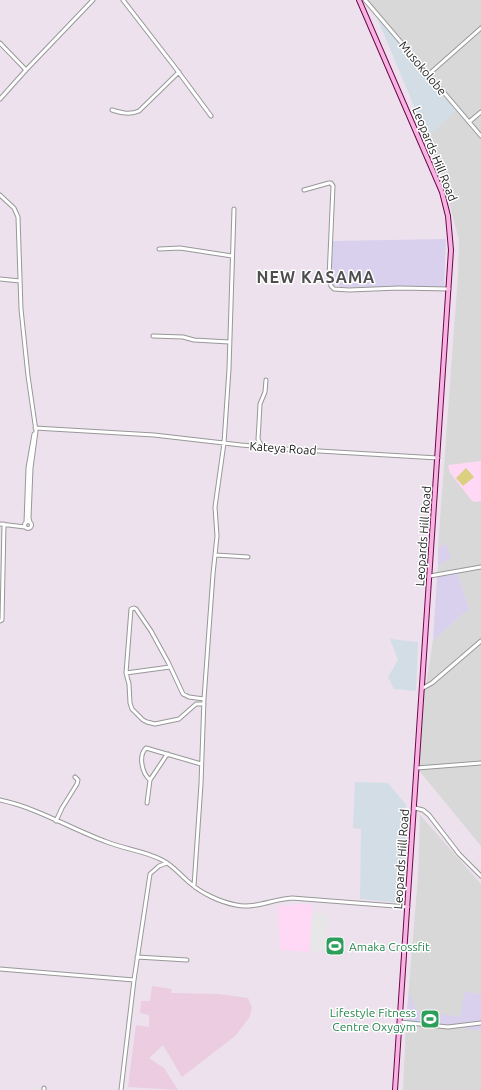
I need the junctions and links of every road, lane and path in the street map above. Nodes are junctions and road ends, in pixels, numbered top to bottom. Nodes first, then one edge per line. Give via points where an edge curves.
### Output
1 (93, 0) edge
2 (123, 0) edge
3 (359, 0) edge
4 (365, 0) edge
5 (481, 28) edge
6 (0, 43) edge
7 (26, 70) junction
8 (179, 72) junction
9 (429, 74) junction
10 (0, 99) edge
11 (112, 110) dead end
12 (481, 112) edge
13 (211, 116) dead end
14 (469, 122) junction
15 (481, 136) edge
16 (304, 190) dead end
17 (0, 195) edge
18 (234, 209) dead end
19 (159, 250) dead end
20 (232, 256) junction
21 (0, 279) edge
22 (20, 281) junction
23 (449, 289) junction
24 (153, 336) dead end
25 (229, 342) junction
26 (266, 380) dead end
27 (36, 430) junction
28 (224, 443) junction
29 (262, 447) junction
30 (438, 458) junction
31 (26, 522) junction
32 (30, 522) junction
33 (2, 524) edge
34 (25, 527) junction
35 (216, 554) junction
36 (248, 557) dead end
37 (481, 567) edge
38 (1, 569) edge
39 (430, 576) junction
40 (0, 620) edge
41 (481, 641) edge
42 (170, 667) junction
43 (126, 673) junction
44 (423, 688) junction
45 (204, 699) junction
46 (204, 704) junction
47 (168, 754) junction
48 (481, 763) edge
49 (201, 764) junction
50 (417, 768) junction
51 (76, 777) dead end
52 (150, 780) junction
53 (0, 800) edge
54 (147, 803) dead end
55 (415, 808) junction
56 (56, 821) junction
57 (167, 863) junction
58 (481, 876) edge
59 (194, 886) junction
60 (408, 908) junction
61 (137, 957) junction
62 (187, 960) dead end
63 (0, 969) edge
64 (134, 980) junction
65 (400, 1022) junction
66 (481, 1023) edge
67 (121, 1090) edge
68 (395, 1090) edge

1 - 7 street
2 - 8 street
3 - 23 main road, Leopards Hill Road via 445,204 452,250
4 - 9 street, Musokolobe
5 - 9 street
6 - 7 street
7 - 10 street
8 - 11 street via 140,111 123,114
8 - 13 street
9 - 14 street, Musokolobe
12 - 14 street
14 - 15 street, Musokolobe
16 - 23 street via 329,183 334,186 329,278 334,289
17 - 22 street via 14,208 18,216
18 - 20 street
19 - 20 street via 180,248
20 - 25 street
21 - 22 street
22 - 27 street via 28,376
23 - 30 main road, Leopards Hill Road
24 - 25 street
25 - 28 street
26 - 29 street via 260,404 258,439
27 - 28 street, Kateya Road via 129,433
27 - 31 street via 32,439 28,468
27 - 32 street via 31,468
28 - 29 street, Kateya Road
28 - 35 street via 215,508
29 - 30 street, Kateya Road
30 - 39 main road, Leopards Hill Road
31 - 32 street
31 - 34 street
32 - 34 street via 30,528
33 - 34 street
33 - 38 street
35 - 36 street
35 - 45 street
37 - 39 street
38 - 40 street
39 - 44 main road, Leopards Hill Road
41 - 44 street
42 - 43 street
42 - 43 street via 143,618 133,608 129,624
42 - 45 street via 183,694 189,698
43 - 46 street via 131,706 136,714 147,722 155,724 177,720 196,704
44 - 50 main road, Leopards Hill Road
45 - 46 street
46 - 49 street
47 - 49 street
47 - 52 street
47 - 52 street via 144,749 142,765 144,774
48 - 50 street
49 - 59 street
50 - 55 main road, Leopards Hill Road
51 - 56 street via 77,784
52 - 54 street
53 - 56 street via 23,806
55 - 58 street via 429,815 459,854
55 - 60 main road, Leopards Hill Road
56 - 57 street via 108,843 154,856
57 - 59 street
57 - 61 street via 150,874
59 - 60 street via 224,901 245,906 292,898
60 - 65 main road, Leopards Hill Road
61 - 62 street
61 - 64 street
63 - 64 street
64 - 67 street
65 - 66 street via 448,1027
65 - 68 main road, Leopards Hill Road

